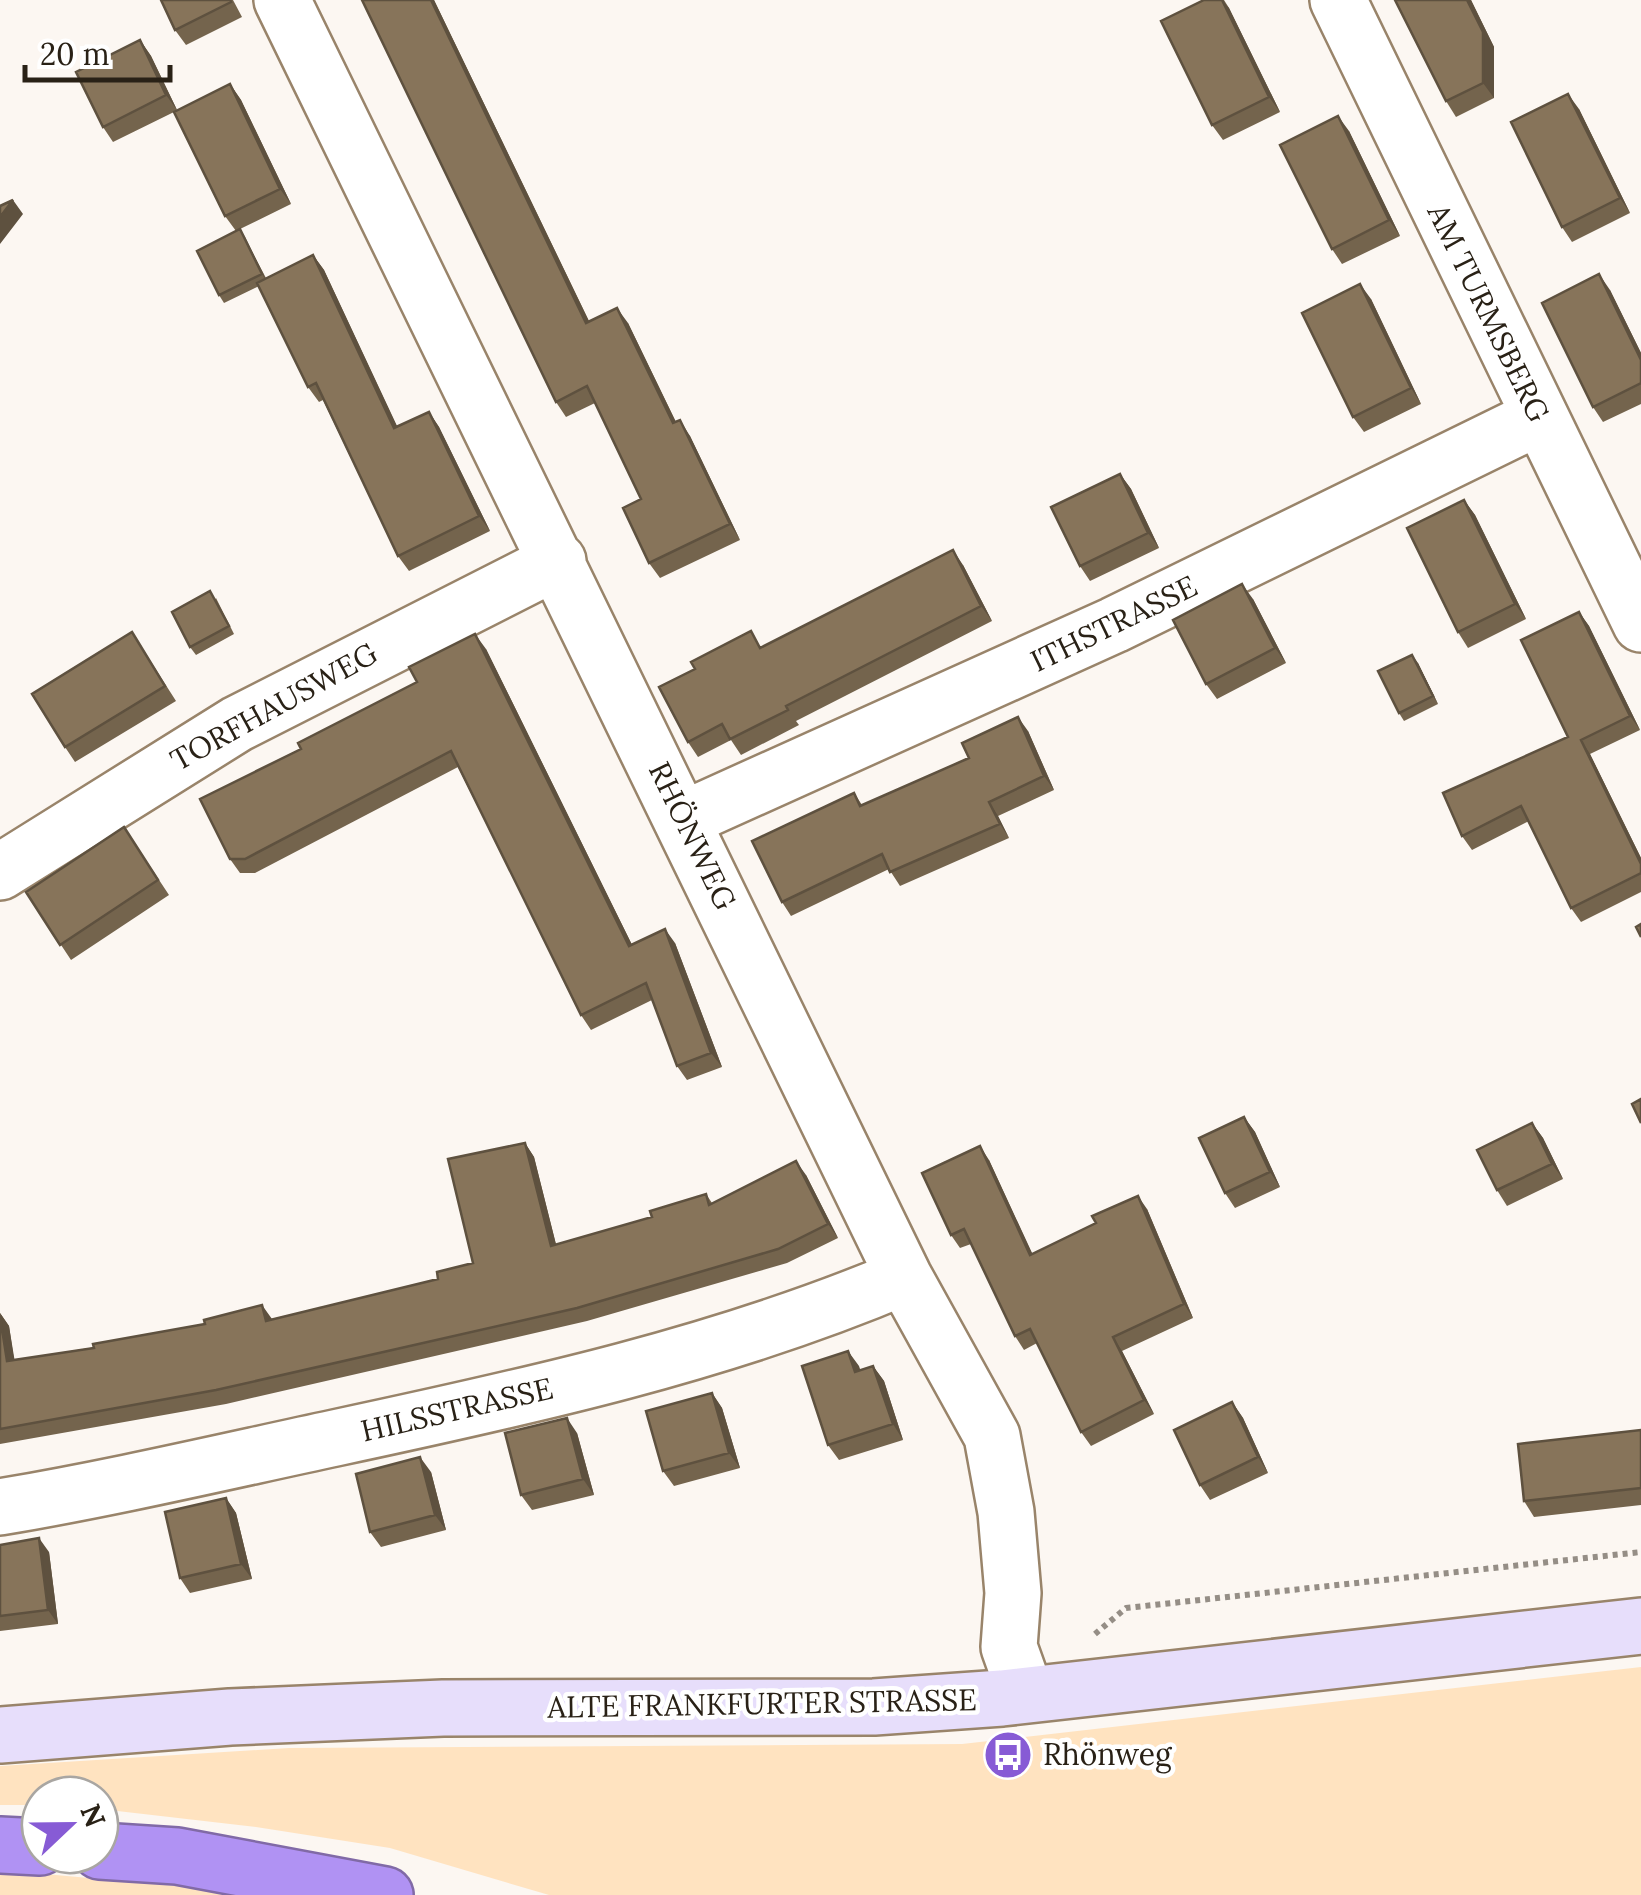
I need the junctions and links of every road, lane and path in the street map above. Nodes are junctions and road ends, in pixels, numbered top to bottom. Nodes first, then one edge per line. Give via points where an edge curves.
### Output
1 (282, 0) edge
2 (1338, 0) edge
3 (1538, 418) junction
4 (558, 561) junction
5 (1641, 624) edge
6 (684, 819) junction
7 (0, 872) edge
8 (904, 1277) junction
9 (0, 1507) edge
10 (1641, 1552) edge
11 (1641, 1626) edge
12 (1025, 1692) junction
13 (0, 1735) edge
14 (120, 1852) edge
15 (385, 1895) edge

1 - 4 street, RHÖNWEG
2 - 3 street, AM TURMSBERG
3 - 5 street, AM TURMSBERG
3 - 6 street, ITHSTRASSE via 1096,633
4 - 6 street, RHÖNWEG
4 - 7 street, TORFHAUSWEG via 237,724
6 - 8 street, RHÖNWEG
8 - 9 street, HILSSTRASSE via 758,1331 565,1385
8 - 12 street, RHÖNWEG via 992,1436 1011,1577 1009,1646
10 - 12 path via 1126,1608
11 - 12 street, ALTE FRANKFURTER STRASSE
12 - 13 street, ALTE FRANKFURTER STRASSE via 874,1707 334,1712
14 - 15 highway via 177,1856

